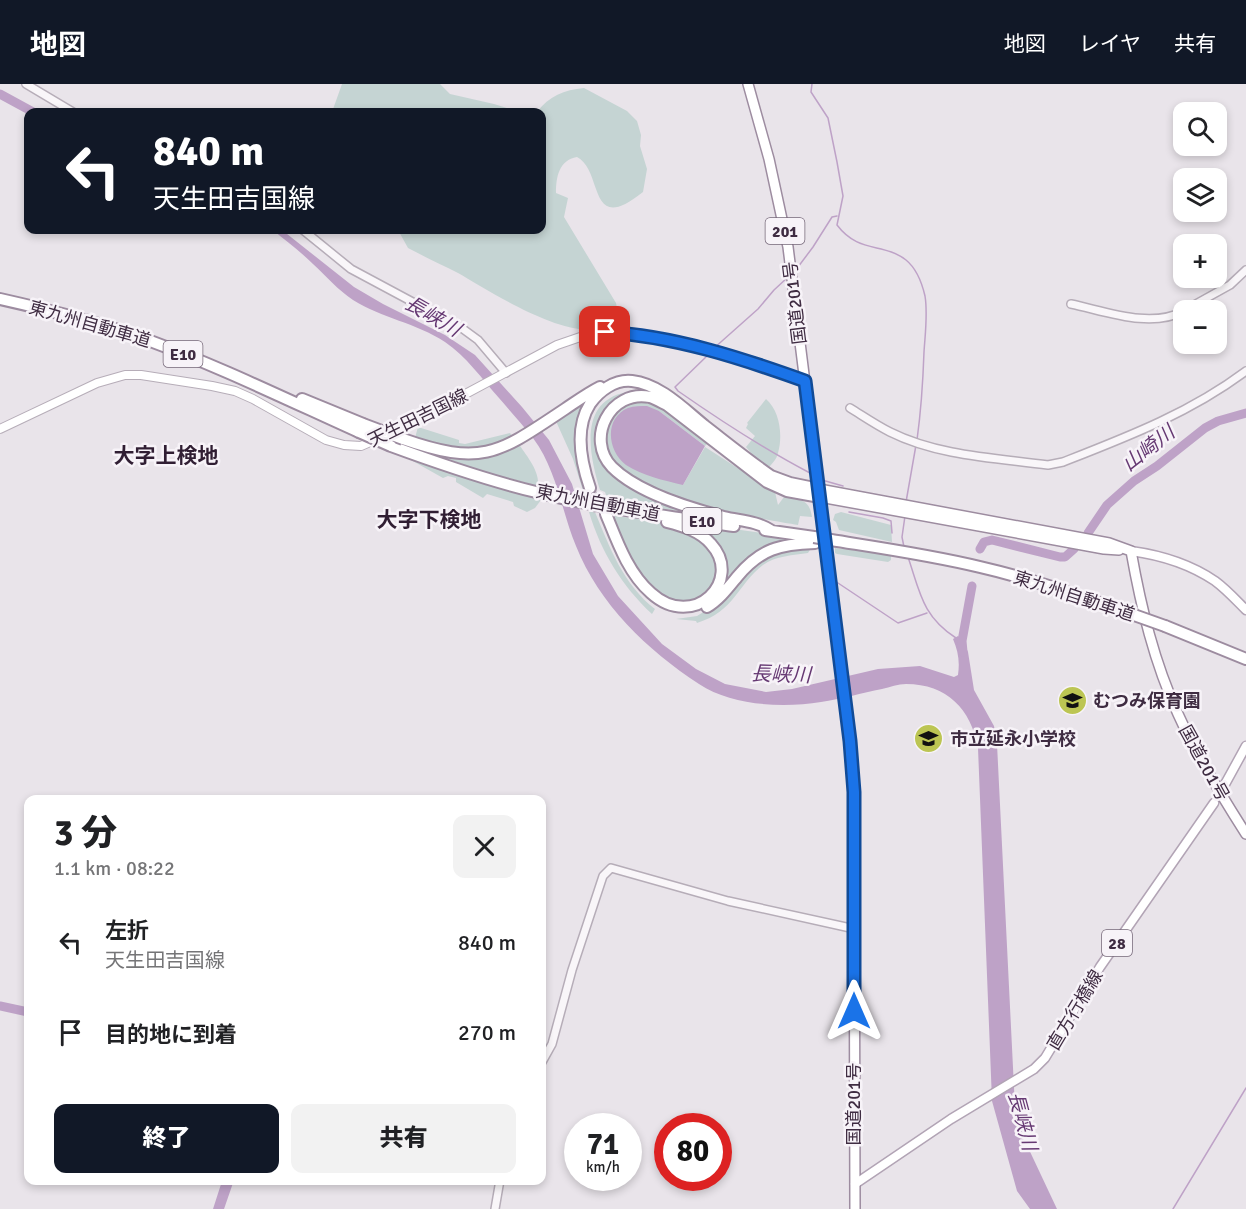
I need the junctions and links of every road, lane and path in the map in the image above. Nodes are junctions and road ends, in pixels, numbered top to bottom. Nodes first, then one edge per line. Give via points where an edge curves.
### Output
1 (26, 84) edge
2 (748, 84) edge
3 (66, 108) edge
4 (308, 234) edge
5 (1246, 270) edge
6 (0, 299) edge
7 (1203, 300) edge
8 (1071, 304) dead end
9 (1173, 315) edge
10 (1246, 371) edge
11 (506, 374) junction
12 (624, 381) junction
13 (805, 381) junction
14 (667, 405) junction
15 (850, 408) dead end
16 (361, 428) junction
17 (0, 429) edge
18 (819, 493) junction
19 (616, 509) junction
20 (772, 531) junction
21 (814, 540) junction
22 (1131, 551) junction
23 (1246, 610) edge
24 (1246, 659) edge
25 (1246, 746) edge
26 (1224, 786) dead end
27 (1214, 803) dead end
28 (1246, 834) edge
29 (855, 929) junction
30 (546, 1055) edge
31 (855, 1184) junction
32 (499, 1185) edge
33 (495, 1209) edge
34 (855, 1209) edge

1 - 3 street
2 - 13 highway, 国道201号 / 201 via 781,207
4 - 11 street via 351,269 463,329 478,340
5 - 7 street via 1230,285
6 - 16 highway, 東九州自動車道 / E10 via 110,327
8 - 9 street via 1132,317 1162,319
10 - 15 street via 1148,429 1048,465 949,451 908,440
11 - 13 main road, 天生田吉国線 via 556,345 605,332 679,342
11 - 17 main road, 天生田吉国線 via 361,446 326,440 235,392 141,375 98,383
12 - 14 highway via 600,392 585,413 580,442 585,472 593,489 586,450 595,407 608,394 628,388 643,391
12 - 16 highway, bridge via 595,389 498,449 465,454 441,451
12 - 18 highway via 639,382 663,393 771,476
13 - 18 highway, 国道201号 / 201
14 - 18 highway via 767,482 787,490
14 - 20 highway via 649,397 633,397 607,415 600,441 612,467 669,500 725,518 761,524
16 - 19 highway, 東九州自動車道 / E10, bridge via 391,446 463,472
18 - 22 highway
18 - 29 highway, 国道201号 / 201 via 854,792
19 - 20 highway, 東九州自動車道 / E10
19 - 21 highway via 681,526 713,546 720,559 717,586 708,598 692,607 676,607 660,601 643,585 602,513 631,580 647,598 674,613 693,613 711,604 766,552
20 - 21 highway, 東九州自動車道 / E10
21 - 24 highway, 東九州自動車道 / E10, bridge via 922,555 1022,578 1120,609
22 - 23 main road via 1180,563 1214,581
22 - 28 highway, 国道201号 via 1150,638 1177,712
25 - 26 main road
27 - 31 main road, 直方行橋線 / 28 via 1100,967 1048,1054 1034,1069
29 - 30 street via 718,899 611,868 603,876
29 - 31 highway, 国道201号 / 201
31 - 34 highway, 国道201号 / 201
32 - 33 street

